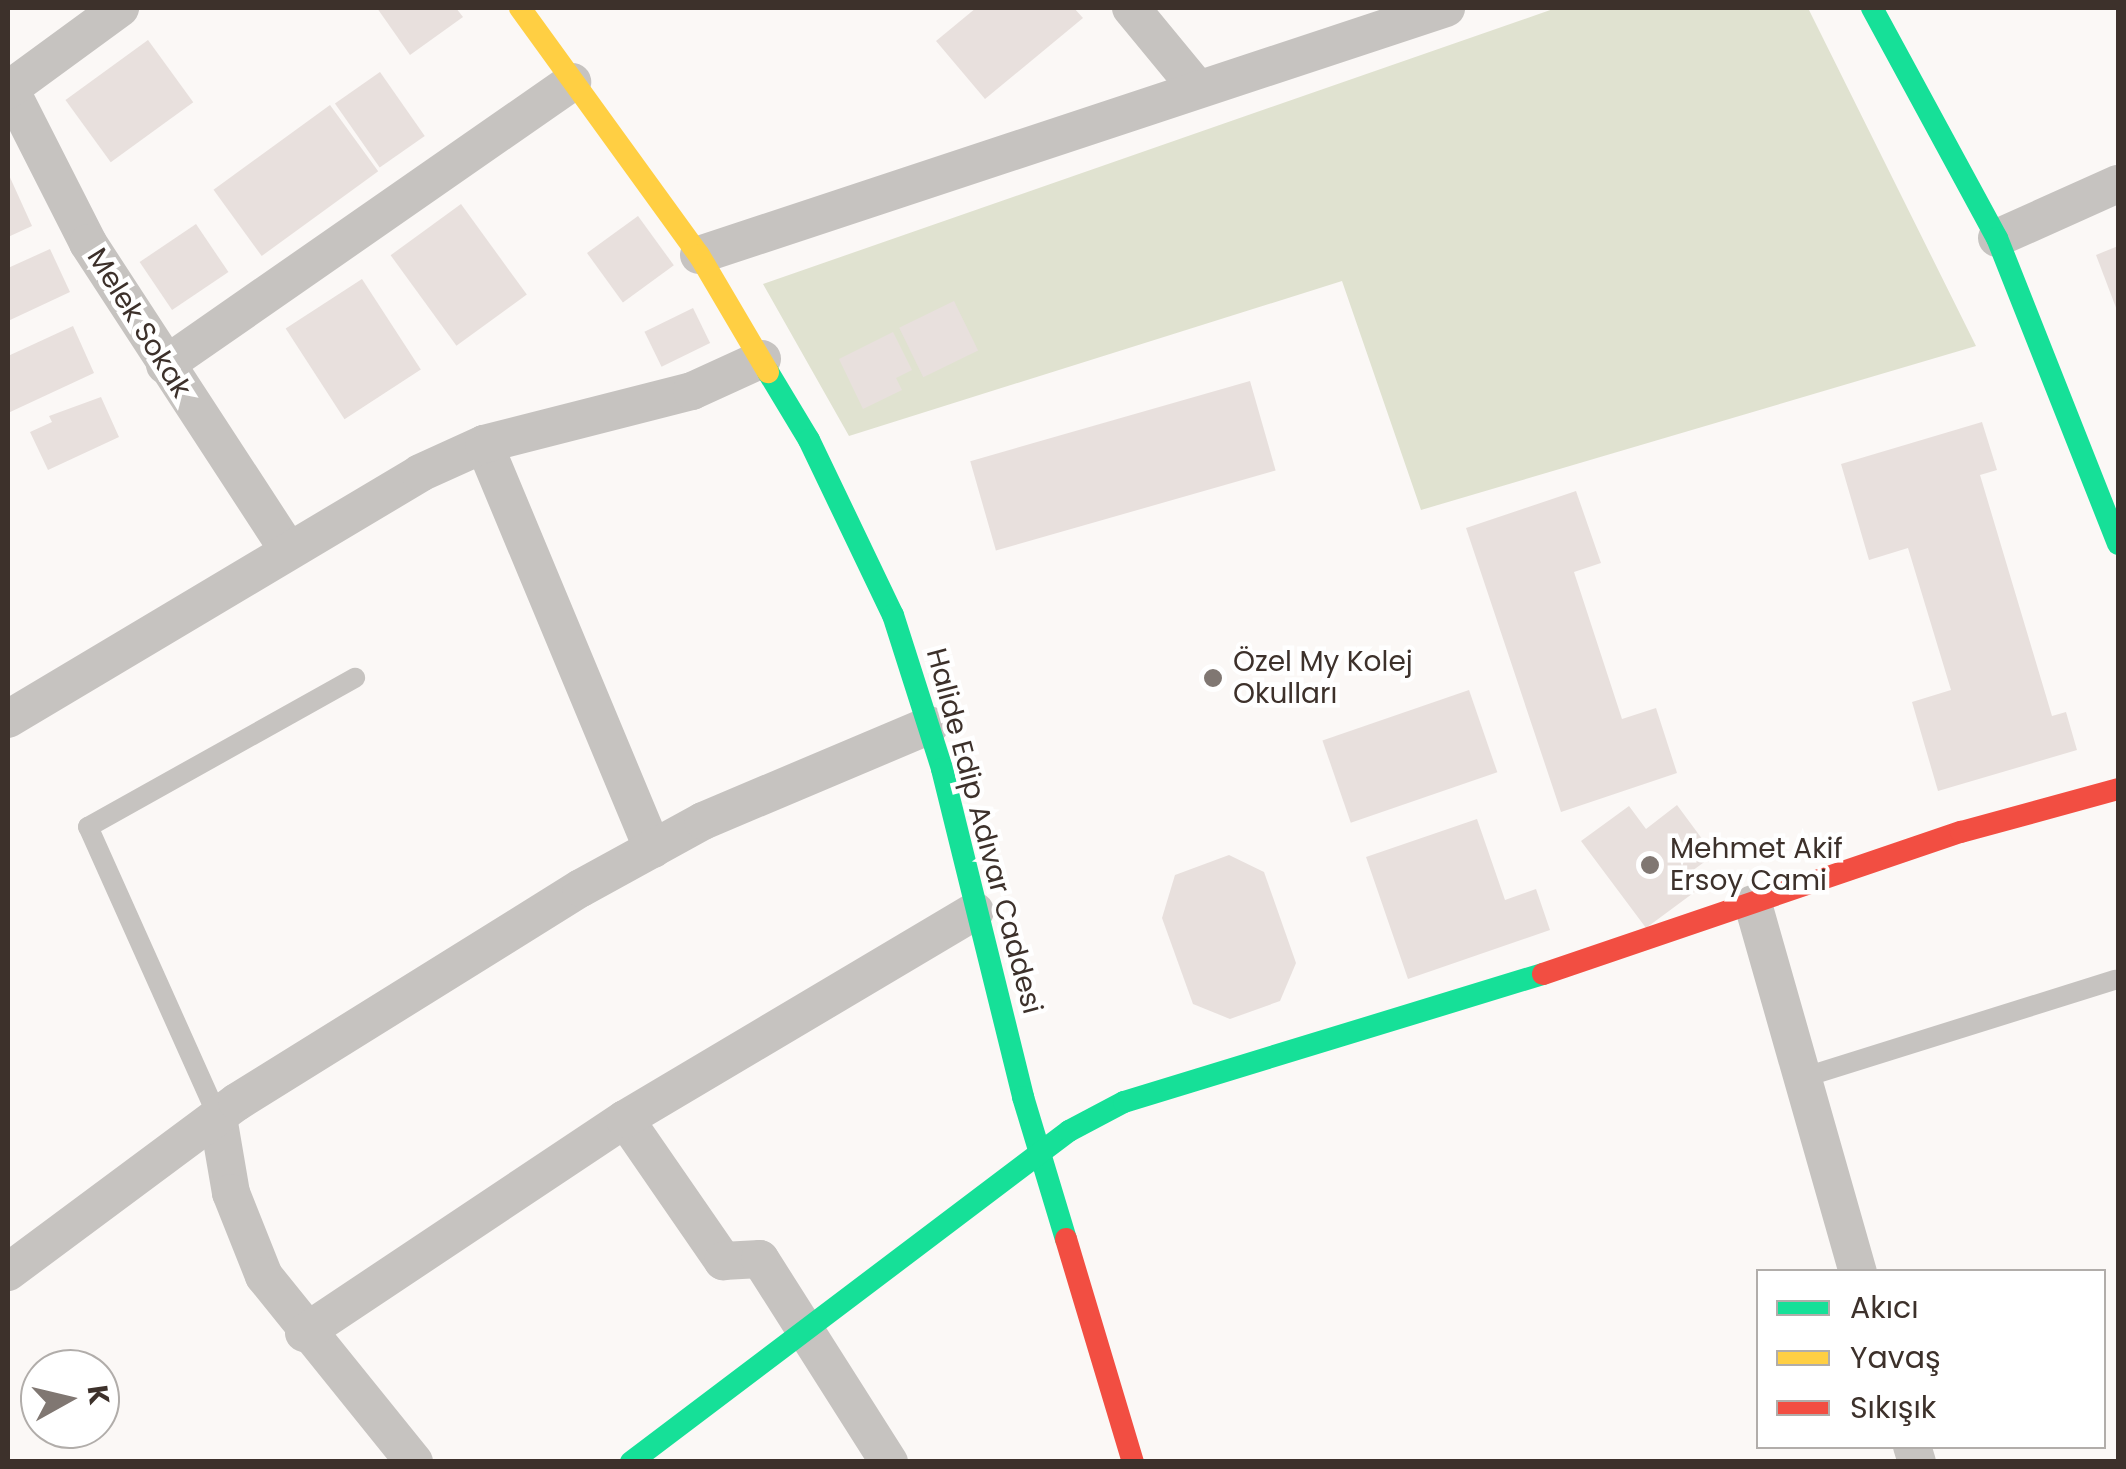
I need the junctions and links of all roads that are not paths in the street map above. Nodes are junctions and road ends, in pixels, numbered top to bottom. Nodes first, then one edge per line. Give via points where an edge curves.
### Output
1 (120, 8) edge
2 (520, 8) edge
3 (1131, 8) edge
4 (1446, 8) edge
5 (1872, 8) edge
6 (572, 82) junction
7 (8, 88) edge
8 (1197, 88) junction
9 (2118, 184) edge
10 (1997, 238) junction
11 (699, 255) junction
12 (762, 359) junction
13 (165, 365) junction
14 (484, 444) junction
15 (2118, 544) edge
16 (288, 550) junction
17 (355, 678) dead end
18 (8, 720) edge
19 (930, 725) junction
20 (2118, 789) edge
21 (653, 849) junction
22 (1752, 904) junction
23 (975, 911) junction
24 (2115, 980) dead end
25 (1805, 1076) junction
26 (218, 1117) junction
27 (625, 1119) junction
28 (1041, 1156) junction
29 (1857, 1269) edge
30 (8, 1272) edge
31 (810, 1330) junction
32 (304, 1333) junction
33 (639, 1459) edge
34 (414, 1462) edge
35 (889, 1462) edge
36 (1133, 1462) edge

1 - 7 street
2 - 6 street, Halide Edip Adıvar Caddesi
3 - 8 street
4 - 8 street
5 - 10 street
6 - 11 street, Halide Edip Adıvar Caddesi
6 - 13 street
7 - 13 street, Melek Sokak via 88,243
8 - 11 street
9 - 10 street
10 - 15 street
11 - 12 street, Halide Edip Adıvar Caddesi
12 - 14 street via 692,392
12 - 19 street, Halide Edip Adıvar Caddesi via 881,589
13 - 16 street, Melek Sokak
14 - 16 street
14 - 21 street
16 - 18 street
17 - 26 lane via 88,826
19 - 21 street
19 - 23 street, Halide Edip Adıvar Caddesi
20 - 22 street via 1961,832
21 - 26 street via 401,995
22 - 25 street
22 - 28 street via 1468,999 1124,1102 1070,1131
23 - 27 street
23 - 28 street, Halide Edip Adıvar Caddesi
24 - 25 lane
25 - 29 street
26 - 30 street
26 - 32 street via 231,1193 264,1276
27 - 31 street via 724,1261 760,1259
27 - 32 street
28 - 31 street
28 - 36 street, Halide Edip Adıvar Caddesi
31 - 33 street
31 - 35 street
32 - 34 street

